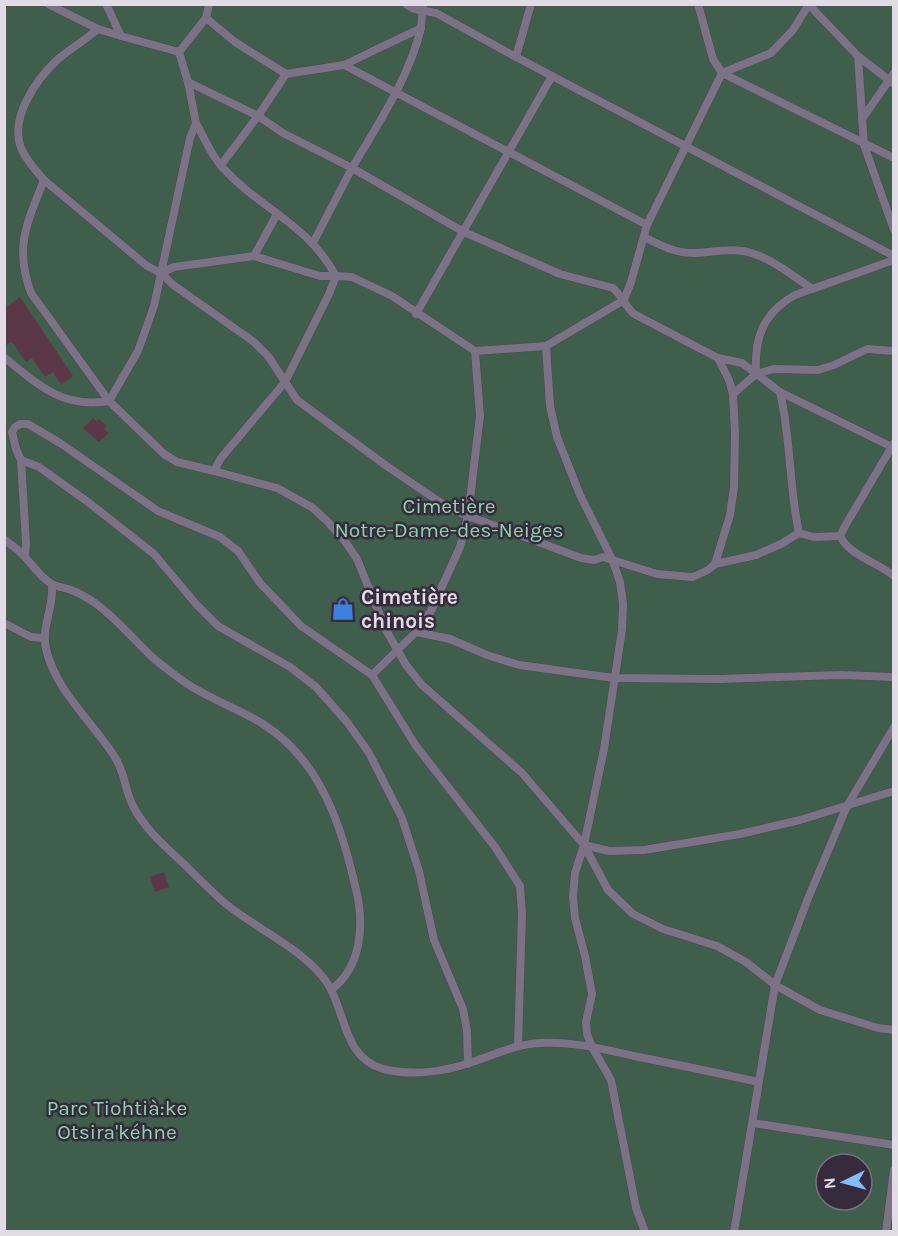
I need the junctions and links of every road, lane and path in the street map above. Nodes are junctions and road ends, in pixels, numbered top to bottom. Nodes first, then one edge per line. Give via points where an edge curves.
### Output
1 (48, 4) edge
2 (106, 4) edge
3 (209, 4) edge
4 (406, 4) edge
5 (531, 4) edge
6 (698, 4) edge
7 (809, 5) edge
8 (424, 7) edge
9 (206, 18) junction
10 (421, 28) junction
11 (98, 29) junction
12 (121, 36) junction
13 (179, 52) junction
14 (858, 56) junction
15 (516, 57) junction
16 (344, 65) junction
17 (722, 73) junction
18 (286, 74) junction
19 (552, 76) junction
20 (892, 79) edge
21 (188, 82) junction
22 (395, 92) junction
23 (258, 116) junction
24 (862, 119) junction
25 (196, 123) junction
26 (864, 145) junction
27 (685, 146) junction
28 (507, 152) junction
29 (894, 158) edge
30 (221, 165) junction
31 (352, 168) junction
32 (44, 180) junction
33 (277, 214) junction
34 (647, 225) junction
35 (894, 230) edge
36 (464, 232) junction
37 (644, 237) junction
38 (314, 243) junction
39 (254, 256) junction
40 (894, 258) edge
41 (161, 273) junction
42 (336, 276) junction
43 (813, 289) junction
44 (624, 300) junction
45 (416, 314) junction
46 (546, 346) junction
47 (475, 351) junction
48 (894, 351) edge
49 (4, 357) edge
50 (718, 358) junction
51 (756, 374) junction
52 (285, 382) junction
53 (780, 392) junction
54 (733, 394) junction
55 (110, 401) junction
56 (893, 446) edge
57 (21, 460) junction
58 (214, 471) junction
59 (468, 516) junction
60 (799, 533) junction
61 (840, 536) junction
62 (4, 539) edge
63 (25, 556) junction
64 (612, 559) junction
65 (715, 564) junction
66 (894, 576) edge
67 (52, 585) junction
68 (4, 623) edge
69 (416, 632) junction
70 (44, 638) junction
71 (397, 650) junction
72 (372, 675) junction
73 (894, 677) edge
74 (614, 678) junction
75 (894, 728) edge
76 (894, 791) edge
77 (847, 806) junction
78 (584, 845) junction
79 (775, 985) junction
80 (332, 989) junction
81 (894, 1030) edge
82 (518, 1046) junction
83 (592, 1047) junction
84 (468, 1064) junction
85 (758, 1082) junction
86 (753, 1123) junction
87 (894, 1145) edge
88 (894, 1170) edge
89 (645, 1232) edge
90 (734, 1232) edge
91 (886, 1232) edge

1 - 11 lane
2 - 12 lane
3 - 9 lane
4 - 8 lane
5 - 15 lane
6 - 17 lane via 713,59
7 - 14 lane
7 - 17 lane via 793,30 771,52
8 - 10 lane
8 - 15 lane
9 - 13 lane
9 - 18 lane via 235,42
10 - 16 lane
10 - 22 lane
11 - 12 lane
11 - 32 lane via 58,59 35,84 19,120 22,150
12 - 13 lane
13 - 21 lane
14 - 20 lane
14 - 24 lane
15 - 19 lane
16 - 18 lane
16 - 22 lane
17 - 26 lane
17 - 27 lane
18 - 23 lane
19 - 27 lane
19 - 28 lane
20 - 24 lane
21 - 23 lane
21 - 25 lane
22 - 28 lane
22 - 31 lane
23 - 30 lane
23 - 31 lane
24 - 26 lane
25 - 30 lane
25 - 41 lane
26 - 29 lane
26 - 35 lane
27 - 34 lane
27 - 40 lane
28 - 34 lane
28 - 36 lane
30 - 33 lane
31 - 36 lane
31 - 38 lane
32 - 41 lane via 147,266
32 - 55 lane via 24,236 22,260 26,277 31,293
33 - 38 lane
33 - 39 lane
34 - 37 lane
36 - 44 lane via 560,274 613,288
36 - 45 lane
37 - 43 lane via 676,251 746,252 765,259
37 - 44 lane
38 - 42 lane
39 - 41 lane via 174,267
39 - 42 lane via 320,276
40 - 43 lane
41 - 52 lane via 254,342
41 - 55 lane via 138,351
42 - 45 lane via 352,277 370,285
42 - 52 lane
43 - 51 lane via 781,303 768,315 755,358
44 - 46 lane
44 - 50 lane via 634,314
45 - 47 lane
46 - 47 lane
46 - 64 lane via 550,406 557,436 580,495
47 - 59 lane via 480,416
48 - 51 lane via 867,349 818,370 774,369
49 - 55 lane via 44,389 65,399 83,404
50 - 51 lane via 742,363
50 - 54 lane
51 - 53 lane
51 - 54 lane
52 - 58 lane
52 - 59 lane via 297,400 450,509
53 - 56 lane
53 - 60 lane
54 - 65 lane via 734,487
55 - 58 lane via 164,454 177,462
56 - 61 lane
57 - 63 lane
57 - 72 lane via 12,432 15,426 28,424 158,511 220,537 238,551 260,583 301,626
57 - 84 lane via 39,467 154,554 218,626 290,667 316,687 347,722 369,753 402,818 434,940 463,1009
58 - 71 lane via 277,488 313,508 357,559
59 - 64 lane via 581,558
59 - 69 lane via 456,556 431,611
60 - 61 lane
60 - 65 lane via 756,555
61 - 66 lane via 852,552
62 - 63 lane
63 - 67 lane
64 - 65 lane via 657,574 684,578
64 - 74 lane via 623,604
67 - 70 lane
67 - 80 lane via 94,602 185,683 273,731 313,774 335,815 360,906 359,944 354,961
68 - 70 lane via 31,637
69 - 71 lane
69 - 74 lane via 450,639 519,664
70 - 80 lane via 51,665 116,759 131,803 149,831 226,904 288,946 321,974
71 - 72 lane
71 - 78 lane via 422,685 522,773
72 - 82 lane via 416,746 495,847 520,886
73 - 74 lane
74 - 78 lane
75 - 77 lane
76 - 77 lane
77 - 78 lane via 740,834 644,850 609,851
77 - 79 lane
78 - 79 lane via 608,890 633,914 717,946
78 - 83 lane via 575,873 573,897 592,993 586,1022
79 - 81 lane via 820,1010
79 - 85 lane
80 - 84 lane via 357,1053 374,1066 409,1073
82 - 83 lane via 556,1043
82 - 84 lane
83 - 85 lane
83 - 89 lane via 611,1080 636,1208
85 - 86 lane
86 - 87 lane
86 - 90 lane
88 - 91 lane

